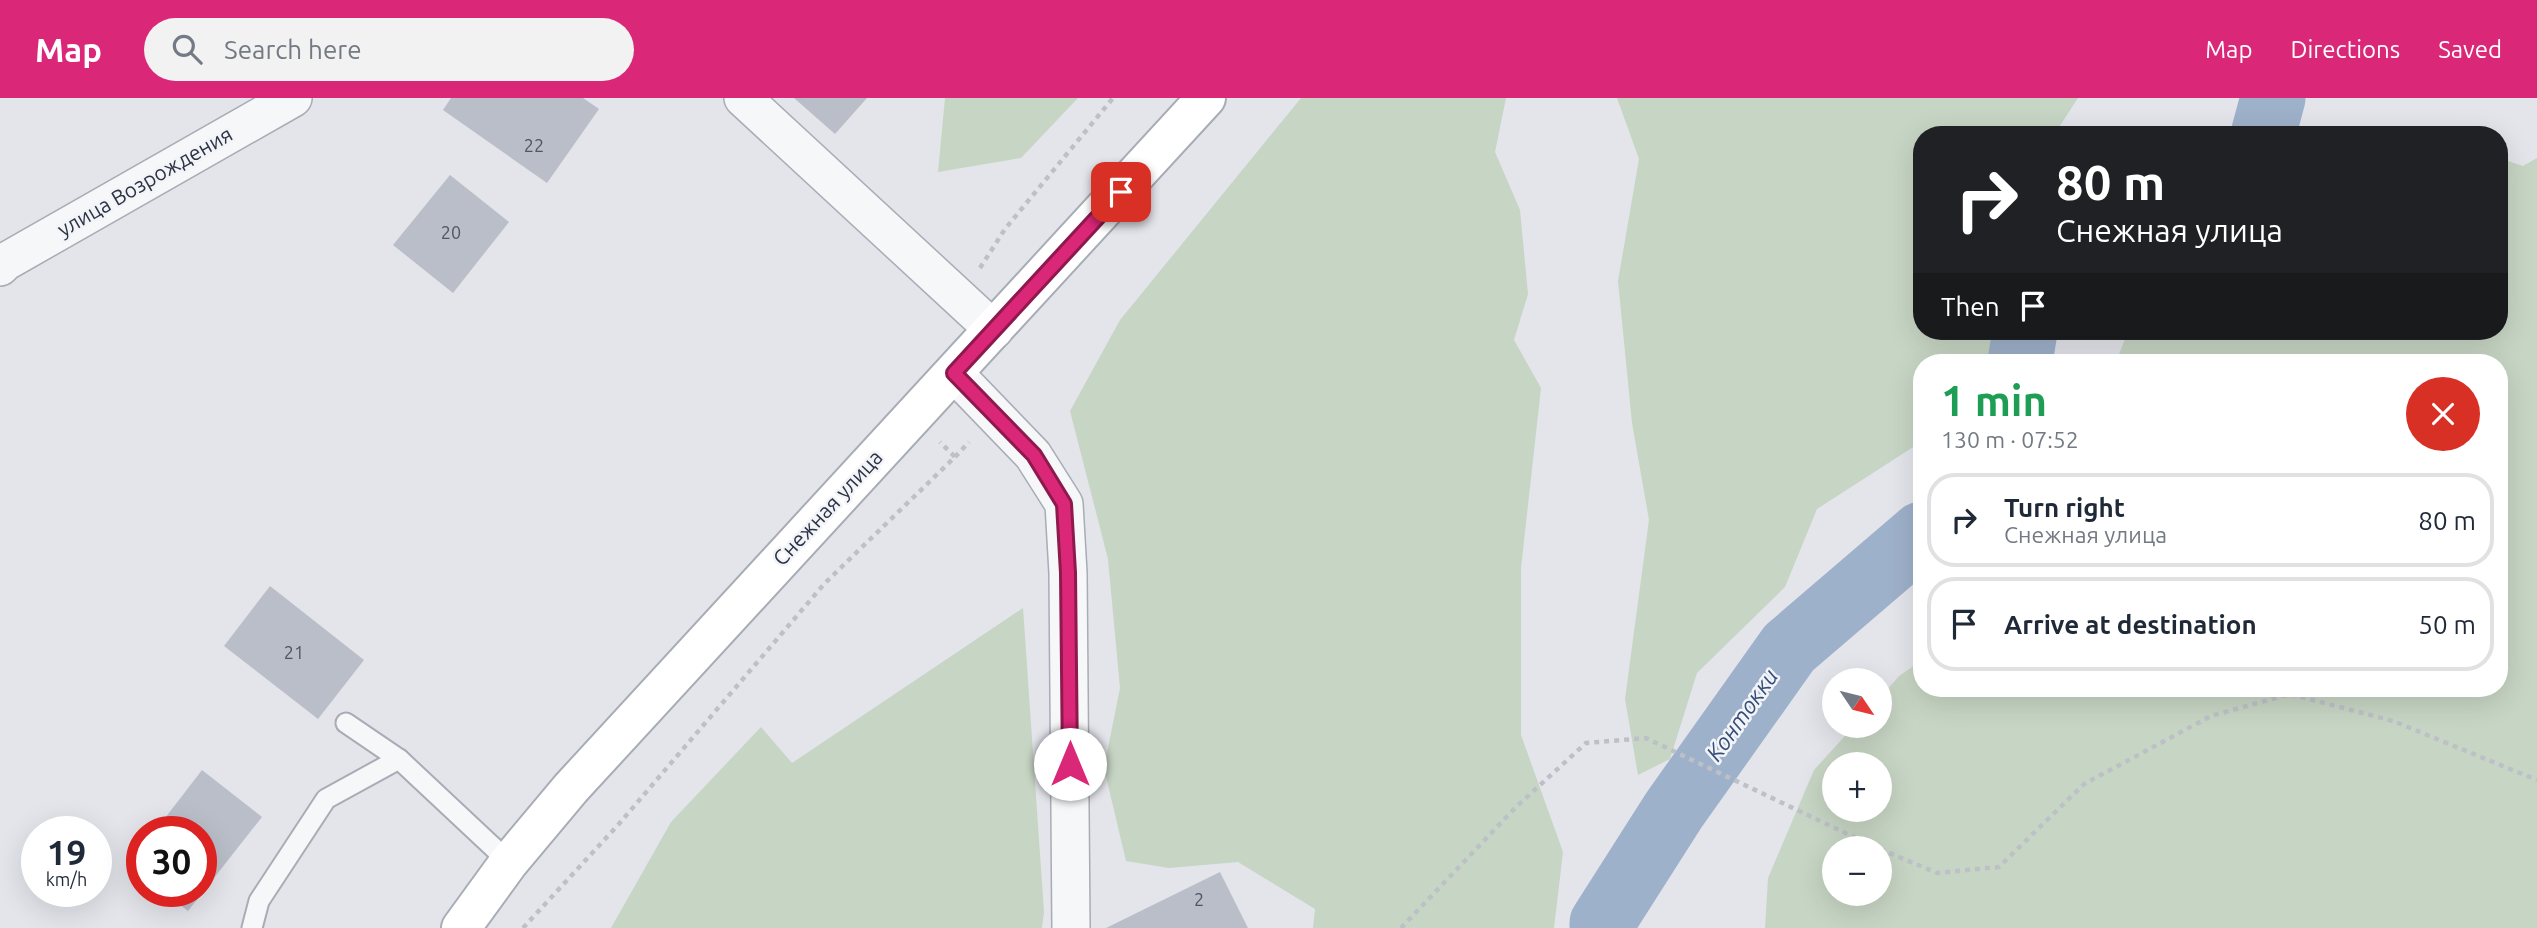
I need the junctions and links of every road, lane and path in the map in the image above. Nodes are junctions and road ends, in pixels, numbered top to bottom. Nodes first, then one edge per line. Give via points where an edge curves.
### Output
1 (293, 98) edge
2 (743, 98) edge
3 (1191, 103) edge
4 (0, 267) edge
5 (994, 330) junction
6 (954, 373) junction
7 (2279, 697) edge
8 (2302, 697) edge
9 (346, 723) dead end
10 (399, 760) junction
11 (2537, 780) edge
12 (1847, 836) edge
13 (1892, 854) edge
14 (509, 862) junction
15 (252, 928) edge
16 (461, 928) edge
17 (1071, 928) edge
18 (1401, 928) edge

1 - 4 street, улица Возрождения
2 - 5 street
3 - 5 street, Снежная улица
5 - 6 street, Снежная улица
6 - 14 street, Снежная улица
6 - 17 street via 1034,455 1064,504
7 - 13 path via 2211,716 2084,784 1999,867 1937,873
8 - 11 path via 2393,720
9 - 10 lane
10 - 14 lane
10 - 15 lane via 326,799 258,901
12 - 18 path via 1646,738 1586,743 1516,807
14 - 16 street, Снежная улица

